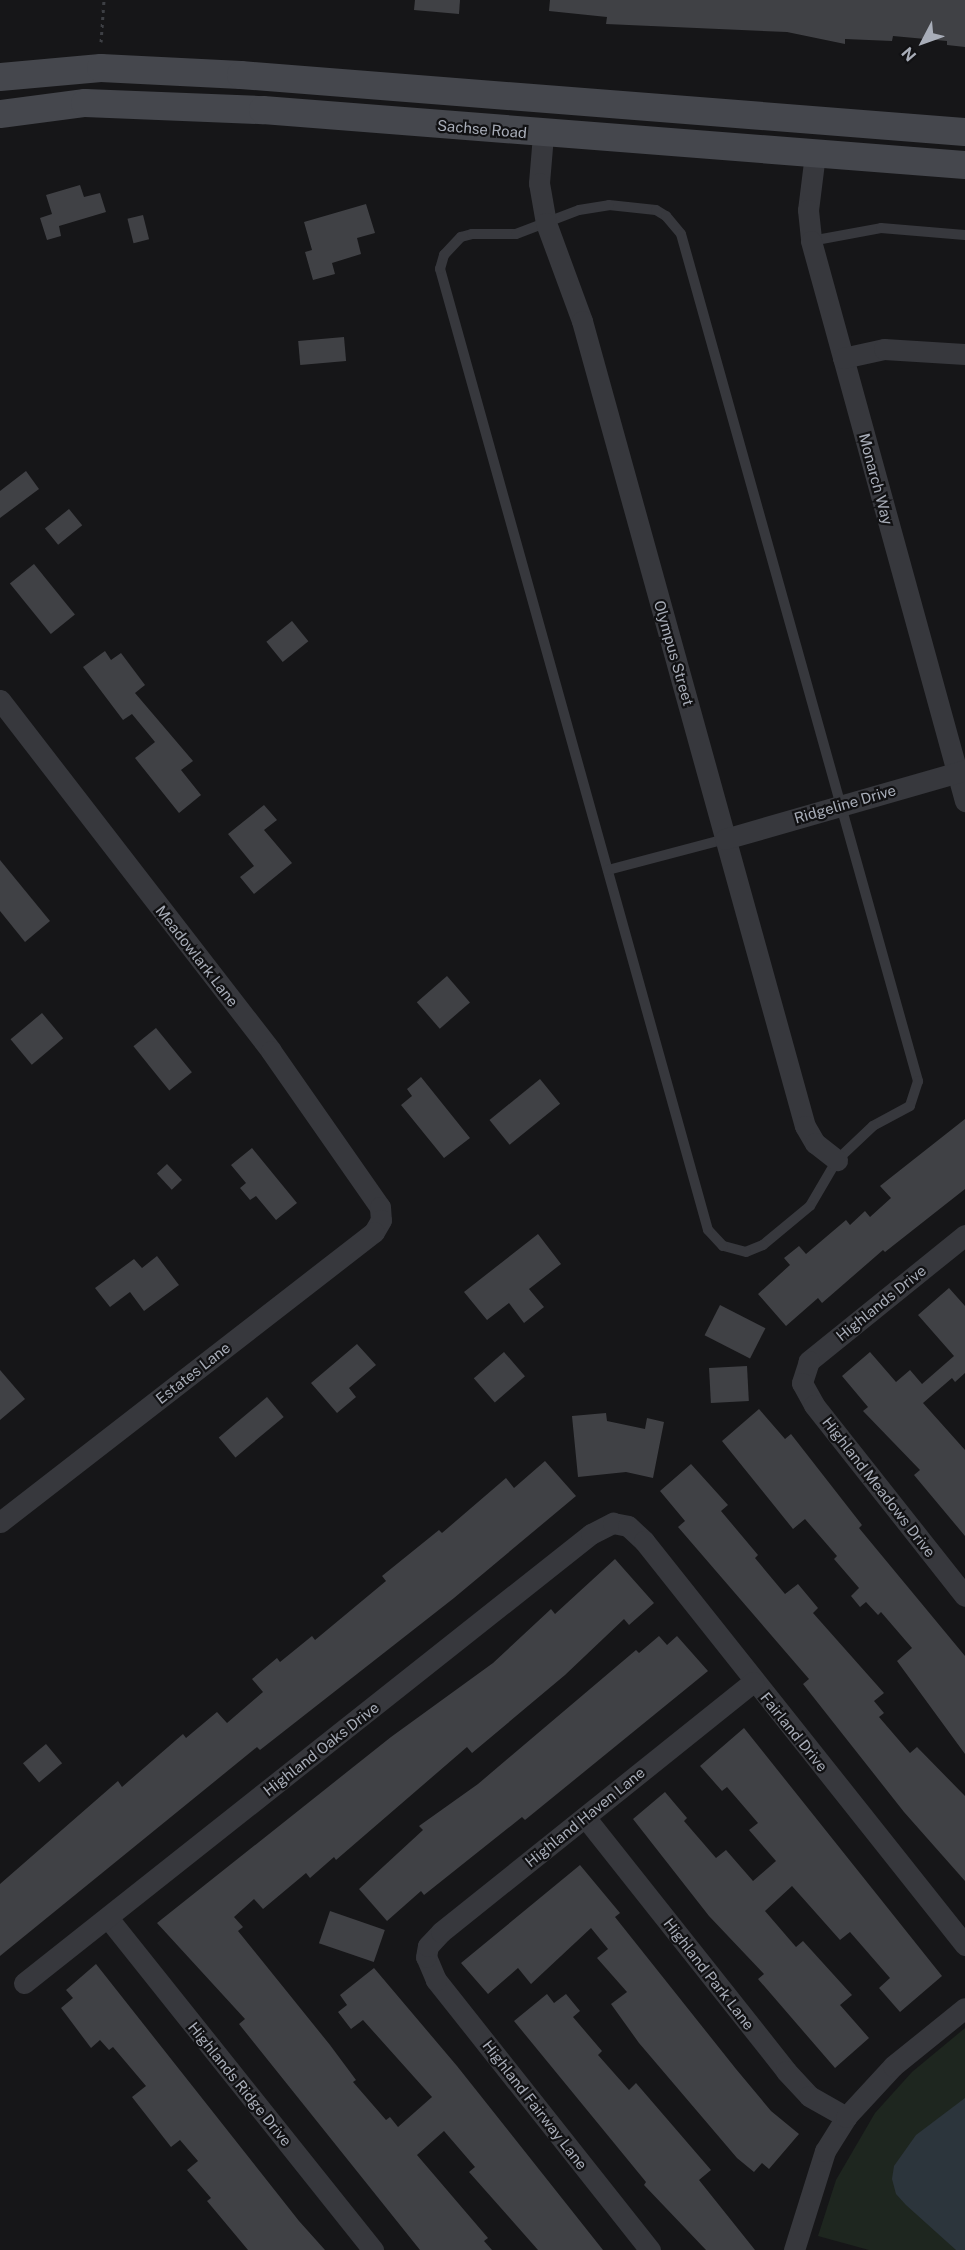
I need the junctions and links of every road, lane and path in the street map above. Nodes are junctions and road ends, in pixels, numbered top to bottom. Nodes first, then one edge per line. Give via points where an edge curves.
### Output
1 (104, 0) edge
2 (101, 42) dead end
3 (0, 77) edge
4 (0, 114) edge
5 (965, 132) edge
6 (543, 135) junction
7 (814, 154) junction
8 (965, 165) edge
9 (546, 223) junction
10 (965, 234) edge
11 (811, 241) junction
12 (965, 354) edge
13 (843, 358) junction
14 (0, 700) edge
15 (961, 771) edge
16 (965, 801) edge
17 (841, 805) junction
18 (725, 839) junction
19 (608, 870) junction
20 (837, 1160) junction
21 (381, 1220) joint
22 (963, 1240) edge
23 (802, 1375) joint
24 (0, 1522) edge
25 (621, 1522) joint
26 (965, 1596) edge
27 (753, 1682) junction
28 (585, 1817) junction
29 (108, 1918) junction
30 (965, 1945) edge
31 (426, 1957) joint
32 (24, 1983) dead end
33 (965, 2008) edge
34 (846, 2116) junction
35 (373, 2250) edge
36 (650, 2250) edge
37 (794, 2250) edge

1 - 2 path
3 - 5 main road via 101,68 241,75
4 - 6 main road, Sachse Road via 85,103 263,110
6 - 7 main road, Sachse Road
6 - 9 street, Olympus Street via 539,183
7 - 8 main road, Sachse Road
7 - 11 street, Monarch Way via 808,210
9 - 17 lane via 591,207 644,208 666,216 681,234
9 - 18 street, Olympus Street via 582,321
9 - 19 lane via 516,234 461,237 444,255 440,269
10 - 11 lane via 881,228
11 - 13 street, Monarch Way
12 - 13 street via 884,349
13 - 15 street, Monarch Way
14 - 21 street, Meadowlark Lane via 270,1051 380,1208
15 - 16 street, Monarch Way
15 - 17 street, Ridgeline Drive
17 - 18 street, Ridgeline Drive
17 - 20 lane via 918,1081 910,1106 873,1126
18 - 19 lane
18 - 20 street, Olympus Street via 805,1126 815,1143
19 - 20 lane via 708,1230 715,1239 733,1250 747,1252 764,1245 810,1206
21 - 24 street, Estates Lane via 374,1232
22 - 23 street, Highlands Drive via 820,1351
23 - 26 street, Highland Meadows Drive via 804,1391
25 - 27 street, Fairland Drive via 644,1541
25 - 29 street, Highland Oaks Drive via 605,1525 591,1534
27 - 28 street, Highland Haven Lane
27 - 30 street, Fairland Drive
28 - 31 street, Highland Haven Lane via 441,1932 428,1946
28 - 34 street, Highland Park Lane via 786,2071 809,2096
29 - 32 street, Highland Oaks Drive
29 - 35 street, Highlands Ridge Drive
31 - 36 street, Highland Fairway Lane via 436,1980
33 - 34 street via 893,2066
34 - 37 street via 825,2151

